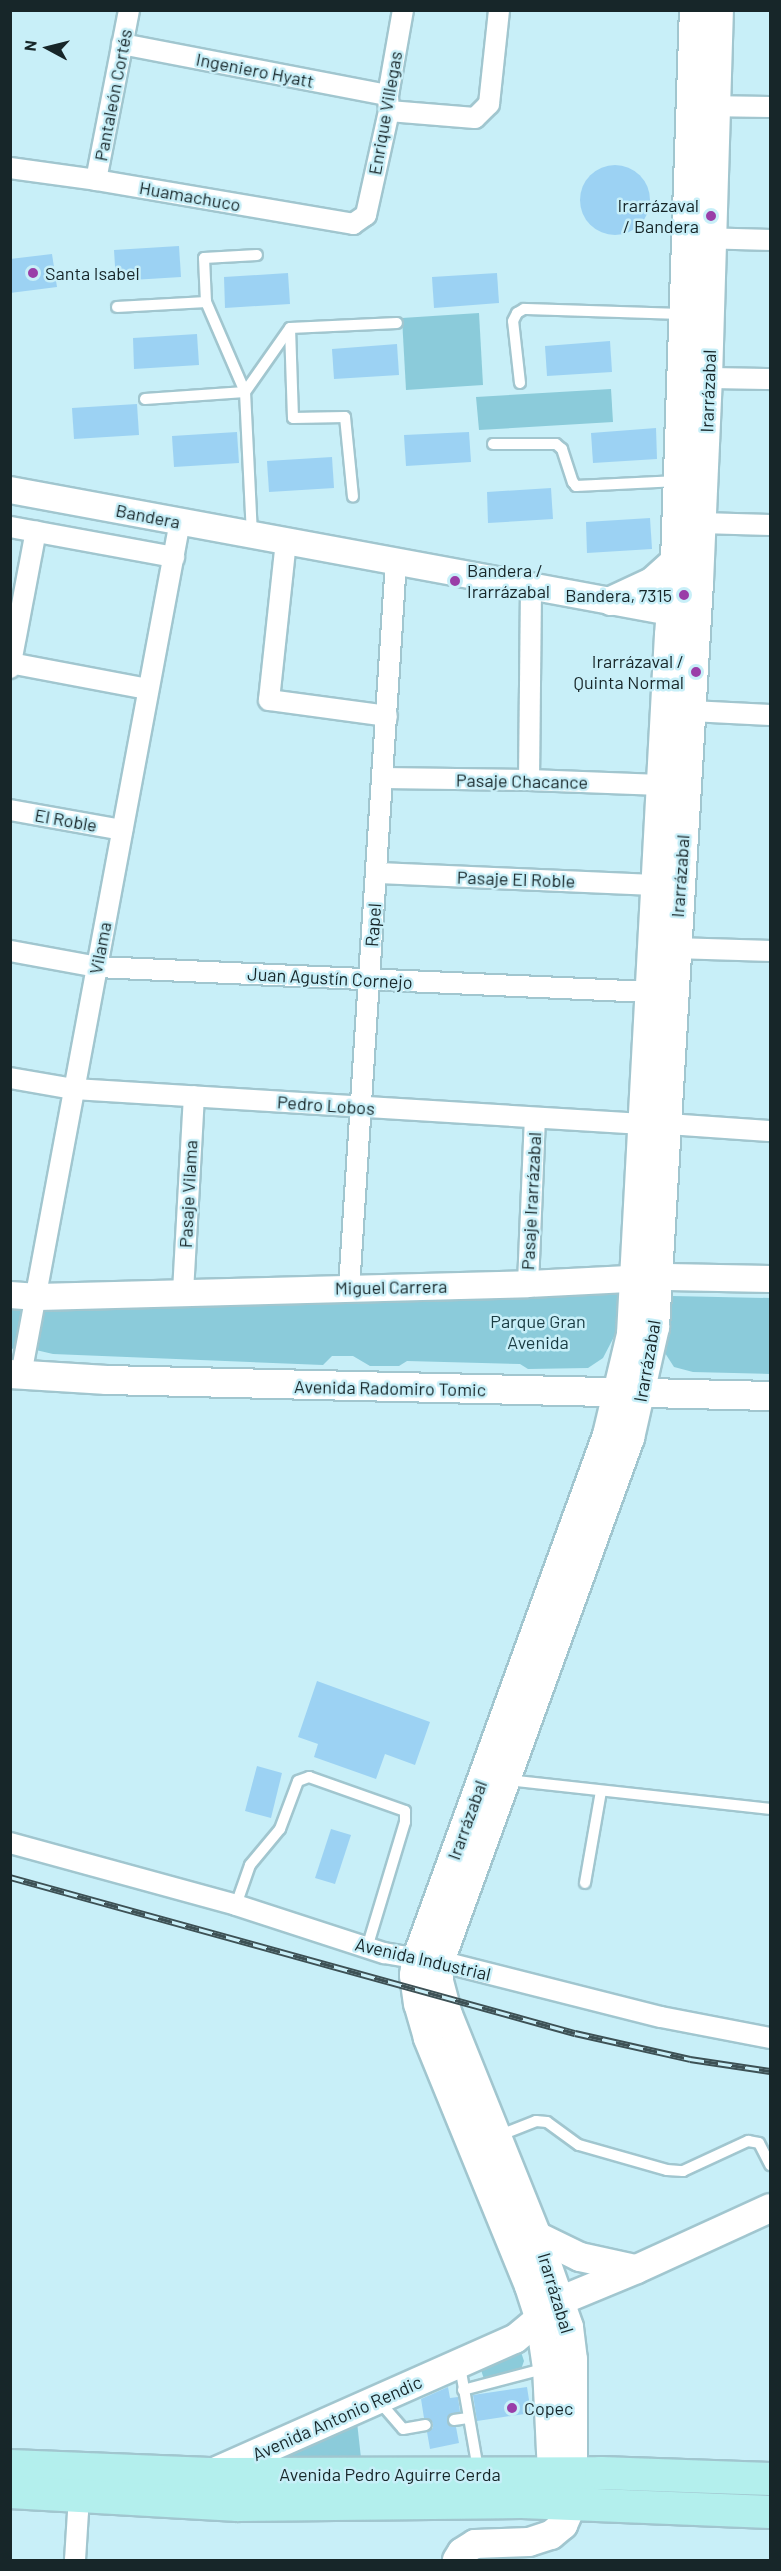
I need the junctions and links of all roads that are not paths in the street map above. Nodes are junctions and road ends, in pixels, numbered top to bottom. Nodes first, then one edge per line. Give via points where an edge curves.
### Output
1 (129, 10) edge
2 (403, 10) edge
3 (499, 10) edge
4 (694, 10) edge
5 (719, 10) edge
6 (122, 44) junction
7 (388, 103) junction
8 (704, 106) junction
9 (771, 107) edge
10 (10, 168) edge
11 (96, 180) junction
12 (366, 215) joint
13 (700, 238) junction
14 (771, 240) edge
15 (257, 255) dead end
16 (206, 302) junction
17 (117, 307) dead end
18 (684, 314) junction
19 (397, 323) dead end
20 (290, 328) junction
21 (708, 378) junction
22 (771, 379) edge
23 (520, 383) dead end
24 (245, 392) junction
25 (145, 399) dead end
26 (492, 444) dead end
27 (678, 481) junction
28 (10, 490) edge
29 (353, 497) dead end
30 (180, 521) junction
31 (701, 523) junction
32 (771, 525) edge
33 (10, 526) edge
34 (36, 531) junction
35 (252, 535) junction
36 (286, 541) junction
37 (174, 557) junction
38 (396, 561) junction
39 (675, 561) junction
40 (531, 586) junction
41 (611, 602) junction
42 (683, 613) junction
43 (11, 665) edge
44 (148, 689) junction
45 (691, 711) junction
46 (771, 715) edge
47 (387, 716) junction
48 (383, 778) junction
49 (529, 780) junction
50 (661, 786) junction
51 (10, 810) edge
52 (122, 830) junction
53 (377, 873) junction
54 (656, 885) junction
55 (676, 948) junction
56 (10, 951) edge
57 (771, 951) edge
58 (97, 967) junction
59 (369, 980) junction
60 (650, 992) junction
61 (10, 1078) edge
62 (74, 1089) junction
63 (194, 1096) junction
64 (361, 1108) junction
65 (535, 1119) junction
66 (655, 1124) junction
67 (771, 1131) edge
68 (647, 1277) junction
69 (771, 1279) edge
70 (528, 1284) junction
71 (349, 1288) junction
72 (183, 1292) junction
73 (10, 1294) edge
74 (38, 1297) junction
75 (16, 1375) edge
76 (630, 1393) junction
77 (771, 1396) edge
78 (505, 1780) junction
79 (601, 1791) junction
80 (771, 1809) edge
81 (10, 1843) edge
82 (585, 1883) dead end
83 (236, 1905) junction
84 (367, 1948) junction
85 (427, 1962) junction
86 (771, 2038) edge
87 (498, 2136) junction
88 (771, 2165) edge
89 (771, 2208) edge
90 (537, 2236) junction
91 (637, 2269) junction
92 (562, 2300) junction
93 (540, 2320) junction
94 (547, 2368) junction
95 (461, 2376) junction
96 (378, 2400) junction
97 (468, 2418) junction
98 (454, 2420) dead end
99 (426, 2425) dead end
100 (10, 2466) edge
101 (148, 2472) junction
102 (479, 2473) junction
103 (210, 2474) junction
104 (771, 2480) edge
105 (566, 2483) junction
106 (10, 2492) edge
107 (79, 2497) junction
108 (127, 2499) junction
109 (771, 2512) edge
110 (457, 2559) edge
111 (75, 2560) edge

1 - 6 street, Pantaleón Cortés
2 - 7 street, Enrique Villegas
3 - 7 street, Ingeniero Hyatt via 489,104 475,118
4 - 8 main road, Irarrázabal
5 - 8 main road, Irarrázabal
6 - 7 street, Ingeniero Hyatt
6 - 11 street, Pantaleón Cortés
7 - 12 street, Enrique Villegas
8 - 9 street
8 - 13 main road, Irarrázabal
10 - 11 street, Huamachuco
11 - 12 street, Huamachuco via 354,224
13 - 14 street
13 - 18 main road, Irarrázabal
13 - 21 main road, Irarrázabal
15 - 16 lane via 204,258
16 - 17 lane
16 - 24 lane
18 - 23 lane via 524,309 513,321
18 - 27 main road, Irarrázabal
19 - 20 lane
20 - 24 lane
20 - 29 lane via 293,418 345,417
21 - 22 street
21 - 31 main road, Irarrázabal
24 - 25 lane
24 - 35 lane
26 - 27 lane via 555,444 562,449 576,486
27 - 39 main road, Irarrázabal
28 - 30 street, Bandera
30 - 35 street, Bandera
30 - 37 street, Vilama
31 - 32 street
31 - 42 main road, Irarrázabal
33 - 34 street, Bandera
34 - 37 street, Bandera
34 - 43 street
35 - 36 street, Bandera
36 - 38 street, Bandera
36 - 47 street via 269,700
37 - 44 street, Vilama
38 - 40 street, Bandera
38 - 47 street, Rapel
39 - 41 main road via 652,582
39 - 42 main road, Irarrázabal
40 - 41 street, Bandera
40 - 49 street
41 - 42 street, Bandera
42 - 45 main road, Irarrázabal
42 - 50 main road, Irarrázabal
43 - 44 street
44 - 52 street, Vilama
45 - 46 street
45 - 55 main road, Irarrázabal
47 - 48 street, Rapel
48 - 49 street, Pasaje Chacance
48 - 53 street, Rapel
49 - 50 street, Pasaje Chacance
50 - 54 main road, Irarrázabal
51 - 52 street, El Roble
52 - 58 street, Vilama
53 - 54 street, Pasaje El Roble
53 - 59 street, Rapel
54 - 60 main road, Irarrázabal
55 - 57 street
55 - 66 main road, Irarrázabal
56 - 58 street, Juan Agustín Cornejo
58 - 59 street, Juan Agustín Cornejo
58 - 62 street, Vilama
59 - 60 street, Juan Agustín Cornejo
59 - 64 street, Rapel
60 - 66 main road, Irarrázabal
61 - 62 street, Pedro Lobos
62 - 63 street, Pedro Lobos
62 - 74 street, Vilama
63 - 64 street, Pedro Lobos
63 - 72 street, Pasaje Vilama
64 - 65 street, Pedro Lobos
64 - 71 street, Rapel
65 - 66 street, Pedro Lobos
65 - 70 street, Pasaje Irarrázabal
66 - 67 street, Pedro Lobos
66 - 68 main road, Irarrázabal
68 - 69 street, Miguel Carrera
68 - 70 street, Miguel Carrera
68 - 76 main road, Irarrázabal via 655,1327
70 - 71 street, Miguel Carrera
71 - 72 street, Miguel Carrera
72 - 74 street, Miguel Carrera
73 - 74 street, Miguel Carrera
74 - 75 street, Vilama
75 - 76 main road, Avenida Radomiro Tomic
76 - 77 main road, Avenida Radomiro Tomic
76 - 78 main road, Irarrázabal via 630,1438
76 - 85 main road, Irarrázabal via 607,1435
78 - 79 lane
78 - 85 main road, Irarrázabal
79 - 80 lane
79 - 82 lane
81 - 83 street, Avenida Industrial
83 - 84 street, Avenida Industrial
83 - 84 lane via 250,1865 280,1829 298,1781 309,1777 405,1810 405,1822
84 - 85 street, Avenida Industrial
85 - 86 street, Avenida Industrial via 661,2017
85 - 87 main road, Irarrázabal
85 - 93 main road, Irarrázabal via 416,1991 428,2038
87 - 88 lane via 536,2121 547,2122 579,2145 683,2171 748,2141 759,2143
87 - 90 main road, Irarrázabal
89 - 91 main road, Avenida Antonio Rendic
90 - 91 main road via 580,2257
90 - 92 main road, Irarrázabal
91 - 92 main road, Avenida Antonio Rendic
92 - 93 main road, Avenida Antonio Rendic
92 - 105 main road, Irarrázabal via 573,2360
93 - 94 main road, Irarrázabal
93 - 95 main road, Avenida Antonio Rendic
93 - 101 main road, Avenida Antonio Rendic via 505,2328 251,2445 196,2463
94 - 95 lane
94 - 105 main road, Irarrázabal
95 - 96 main road, Avenida Antonio Rendic
95 - 97 lane
96 - 99 lane via 403,2429
96 - 103 main road, Avenida Antonio Rendic
97 - 98 lane
97 - 102 lane
100 - 101 main road, Avenida Pedro Aguirre Cerda
101 - 103 main road, Avenida Pedro Aguirre Cerda
102 - 103 main road, Avenida Pedro Aguirre Cerda
102 - 105 main road, Avenida Pedro Aguirre Cerda
103 - 108 main road, Avenida Antonio Rendic
104 - 105 main road, Avenida Pedro Aguirre Cerda
105 - 108 main road, Avenida Pedro Aguirre Cerda via 456,2502 238,2505
105 - 109 main road, Avenida Pedro Aguirre Cerda
105 - 110 main road via 563,2525 551,2535 529,2542 475,2544
106 - 107 main road, Avenida Pedro Aguirre Cerda
107 - 108 main road, Avenida Pedro Aguirre Cerda
107 - 111 street

